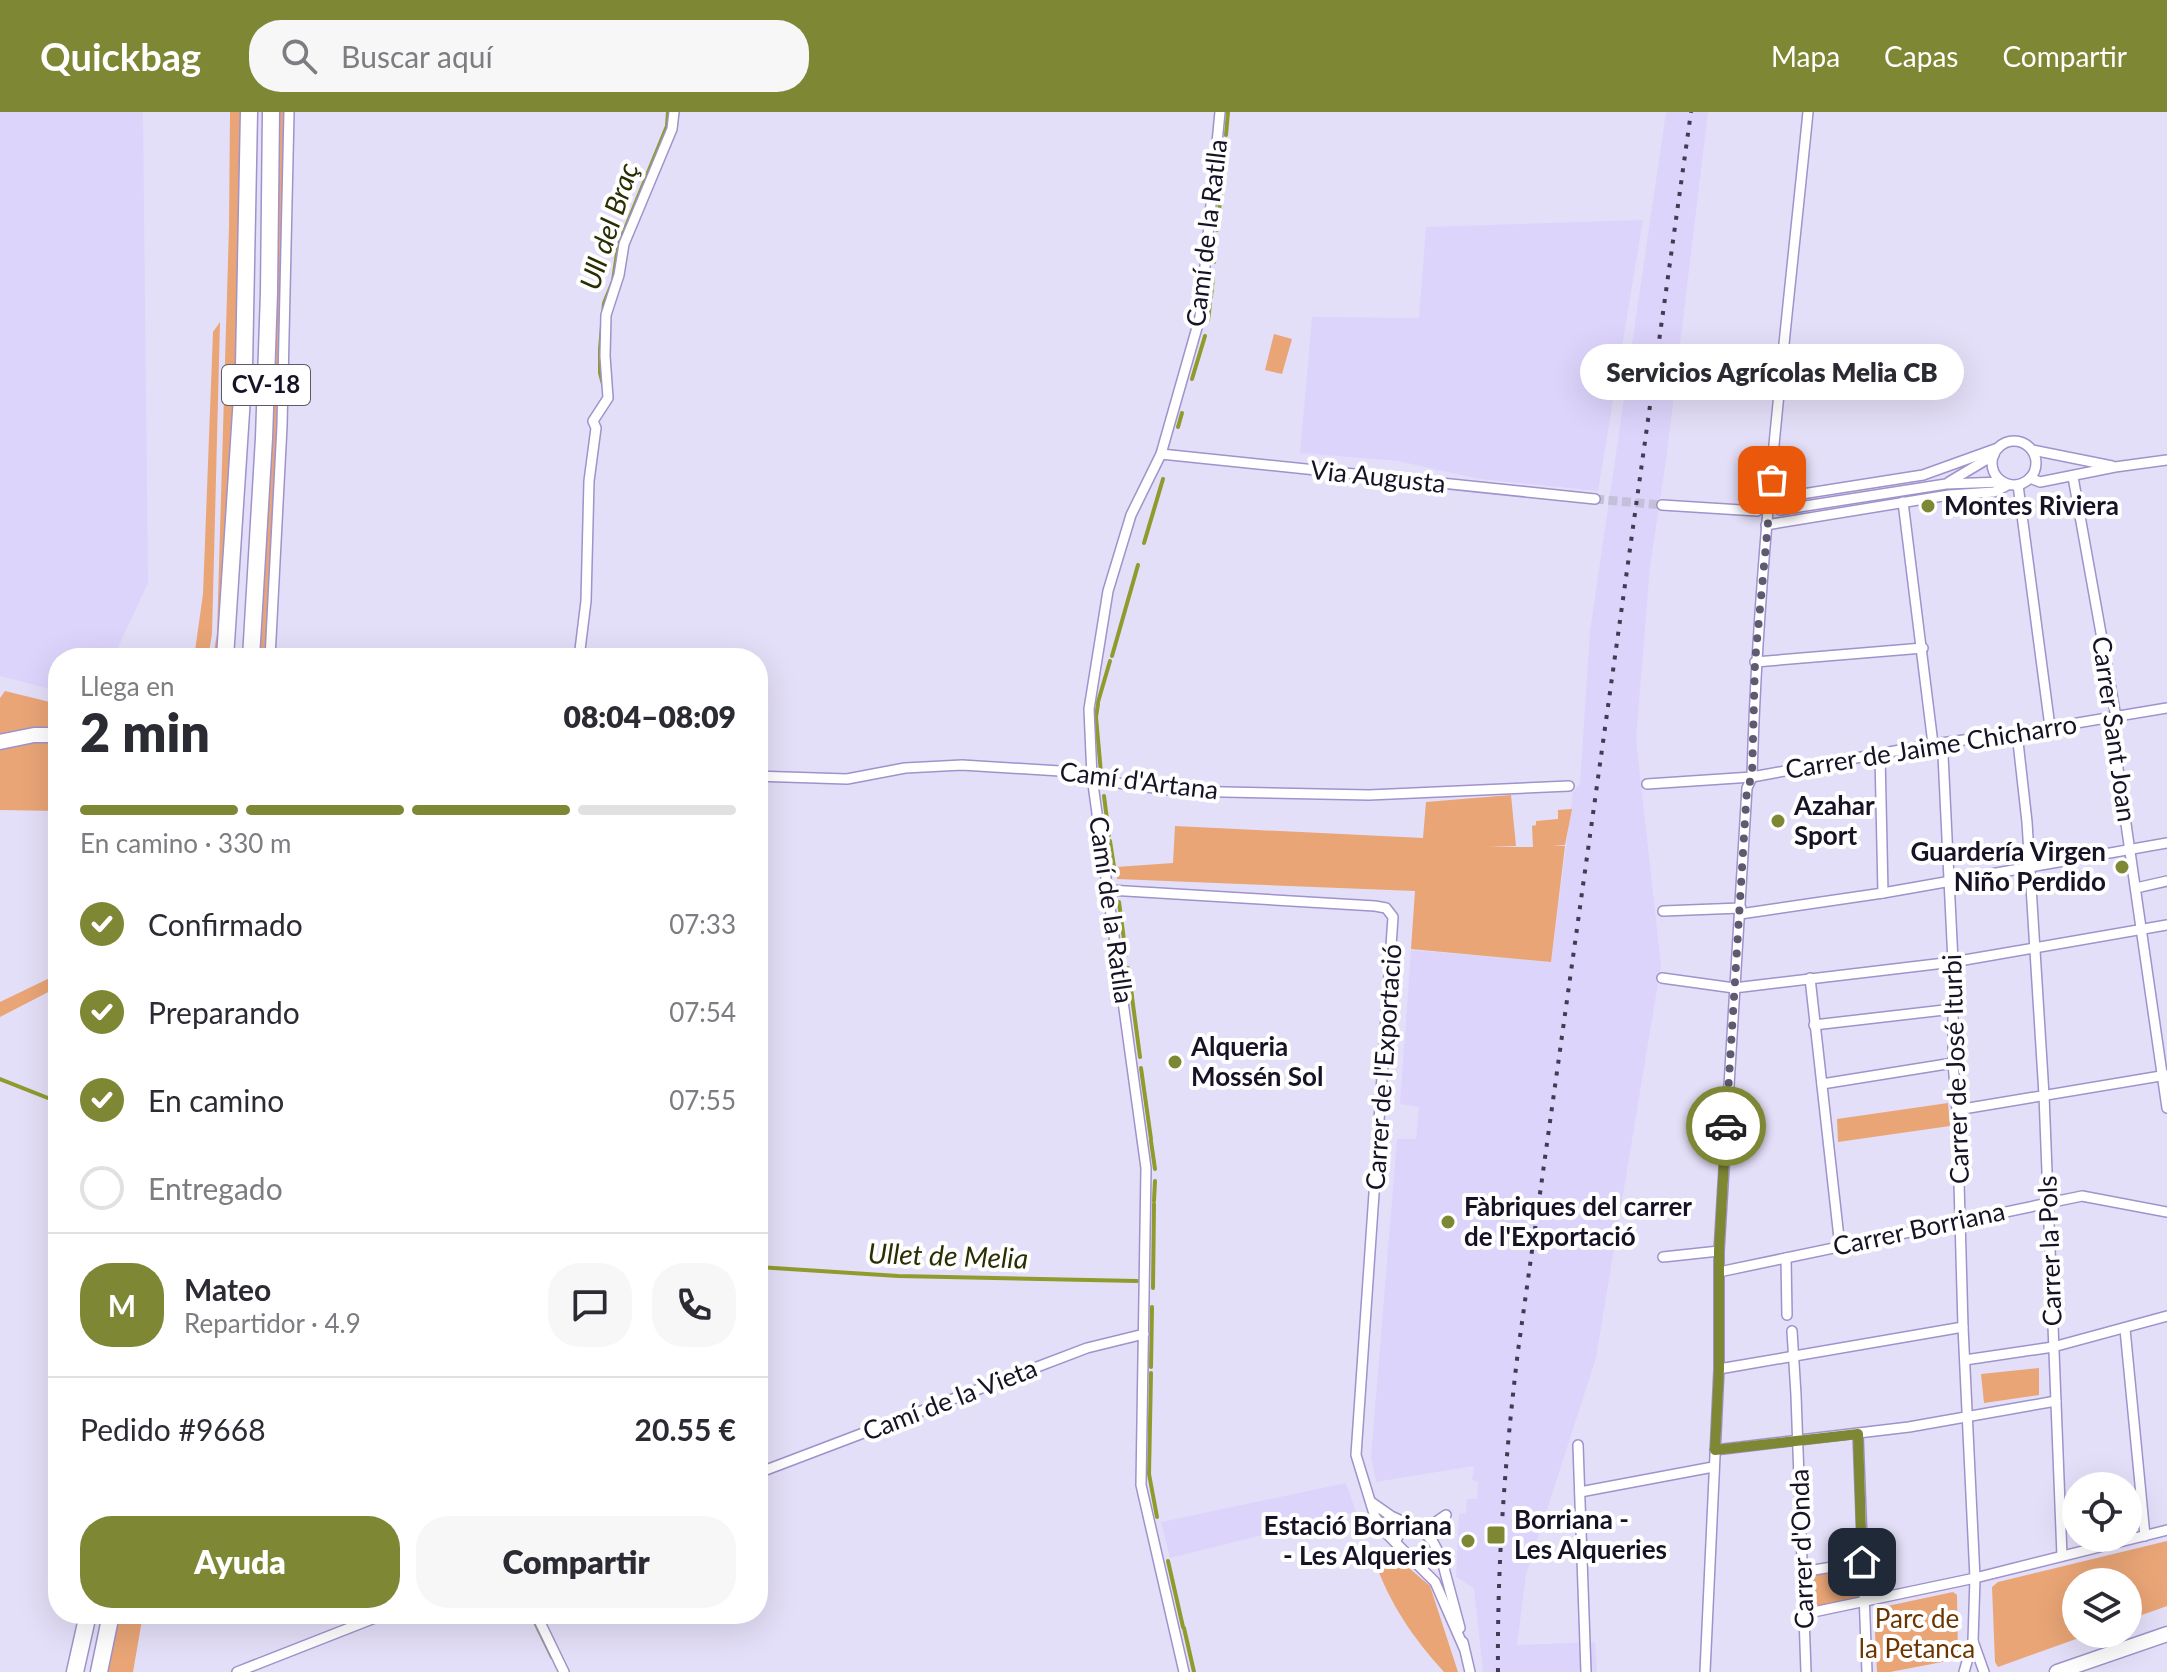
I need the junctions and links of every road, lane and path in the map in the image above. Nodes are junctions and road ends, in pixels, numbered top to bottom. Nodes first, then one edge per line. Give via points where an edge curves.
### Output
1 (249, 112) edge
2 (271, 112) edge
3 (289, 112) edge
4 (674, 112) edge
5 (1220, 112) edge
6 (1808, 112) edge
7 (2032, 450) junction
8 (1996, 452) junction
9 (1161, 454) junction
10 (2167, 460) edge
11 (2115, 467) junction
12 (2073, 477) junction
13 (2030, 478) junction
14 (1946, 484) junction
15 (2009, 484) junction
16 (1595, 499) tunnel mouth
17 (1770, 499) junction
18 (1903, 502) junction
19 (1662, 505) tunnel mouth
20 (1780, 510) dead end
21 (1757, 511) dead end
22 (1766, 525) junction
23 (226, 648) edge
24 (252, 648) edge
25 (271, 648) edge
26 (580, 648) edge
27 (1923, 648) junction
28 (1755, 662) junction
29 (2167, 708) edge
30 (2116, 717) junction
31 (2050, 727) junction
32 (2017, 733) junction
33 (48, 735) edge
34 (0, 742) edge
35 (1933, 744) junction
36 (1880, 755) junction
37 (768, 776) edge
38 (1092, 777) junction
39 (1752, 777) junction
40 (1647, 784) dead end
41 (1569, 786) dead end
42 (2167, 843) edge
43 (2130, 850) junction
44 (2030, 869) junction
45 (2167, 881) edge
46 (1950, 882) junction
47 (2136, 888) junction
48 (1109, 890) junction
49 (1883, 893) junction
50 (1663, 911) dead end
51 (1740, 911) junction
52 (2167, 925) edge
53 (2142, 929) junction
54 (2034, 947) junction
55 (1953, 962) junction
56 (1662, 978) dead end
57 (1810, 978) junction
58 (1734, 988) junction
59 (1953, 1009) junction
60 (1814, 1025) junction
61 (1953, 1063) junction
62 (2165, 1076) edge
63 (1822, 1084) junction
64 (2044, 1095) junction
65 (2167, 1108) edge
66 (1957, 1110) junction
67 (2049, 1201) junction
68 (2167, 1212) edge
69 (1960, 1220) junction
70 (1840, 1247) junction
71 (1719, 1251) junction
72 (1663, 1257) dead end
73 (1786, 1258) junction
74 (1719, 1272) junction
75 (1787, 1315) dead end
76 (2167, 1316) edge
77 (1963, 1327) junction
78 (2125, 1329) junction
79 (1792, 1331) dead end
80 (1144, 1334) junction
81 (2053, 1347) junction
82 (1792, 1356) junction
83 (1965, 1360) junction
84 (1719, 1369) junction
85 (2056, 1401) junction
86 (1967, 1418) junction
87 (1858, 1434) junction
88 (1798, 1441) junction
89 (1578, 1445) dead end
90 (1715, 1450) junction
91 (1713, 1467) junction
92 (768, 1469) edge
93 (1580, 1492) junction
94 (1374, 1507) junction
95 (1446, 1515) dead end
96 (1419, 1529) junction
97 (2167, 1530) edge
98 (2145, 1536) junction
99 (1395, 1542) junction
100 (2062, 1556) junction
101 (1441, 1557) junction
102 (1862, 1562) junction
103 (1423, 1568) junction
104 (1802, 1572) junction
105 (1975, 1578) junction
106 (1864, 1603) junction
107 (1804, 1614) junction
108 (86, 1624) edge
109 (109, 1624) edge
110 (359, 1624) edge
111 (541, 1624) edge
112 (2167, 1634) edge
113 (1973, 1641) junction
114 (1464, 1648) junction
115 (2063, 1671) edge
116 (75, 1672) edge
117 (99, 1672) edge
118 (237, 1672) edge
119 (564, 1672) edge
120 (1184, 1672) edge
121 (1470, 1672) edge
122 (1586, 1672) edge
123 (1705, 1672) edge
124 (1806, 1672) edge
125 (1867, 1672) edge
126 (1964, 1672) edge
127 (1984, 1672) edge

1 - 23 main road, CV-18 via 244,366
2 - 24 main road, CV-18 via 265,424
3 - 25 street via 283,411
4 - 26 street via 672,129 624,244 606,315 609,394 593,421
5 - 9 street, Camí de la Ratlla via 1200,317
6 - 17 street
7 - 8 street via 2022,442 2009,442
7 - 11 street
7 - 13 street via 2036,469
8 - 14 street
8 - 15 street via 1993,470
8 - 17 street via 1923,475
9 - 16 street, Via Augusta
9 - 38 street, Camí de la Ratlla via 1131,515 1108,591 1089,709
10 - 11 street
11 - 12 street
12 - 13 street via 2040,482
12 - 30 street, Carrer Sant Joan
13 - 15 street
14 - 15 street
14 - 20 street
15 - 18 street via 1994,492
15 - 31 street
17 - 22 street
18 - 22 street
18 - 27 street, Carrer de José Iturbi
19 - 21 street
22 - 28 street
27 - 28 street
27 - 35 street, Carrer de José Iturbi
28 - 39 street
29 - 30 street, Carrer de Jaime Chicharro
30 - 31 street, Carrer de Jaime Chicharro
30 - 43 street, Carrer Sant Joan via 2112,727
31 - 32 street, Carrer de Jaime Chicharro
32 - 35 street, Carrer de Jaime Chicharro
32 - 44 street, Carrer la Pols
33 - 34 main road
35 - 36 street, Carrer de Jaime Chicharro
35 - 46 street, Carrer de José Iturbi via 1943,755
36 - 39 street, Carrer de Jaime Chicharro
36 - 49 street
37 - 38 street, Camí d'Artana via 847,779 962,765
38 - 41 street, Camí d'Artana via 1178,791 1323,795
38 - 48 street, Camí de la Ratlla
39 - 40 street, Carrer de Jaime Chicharro
39 - 51 street
42 - 43 street
43 - 44 street
43 - 47 street, Carrer Sant Joan
44 - 46 street
44 - 54 street, Carrer la Pols
45 - 47 street
46 - 49 street
46 - 55 street, Carrer de José Iturbi
47 - 53 street, Carrer Sant Joan
48 - 80 street, Camí de la Ratlla via 1146,1168
48 - 94 street, Carrer de l'Exportació via 1375,906 1386,908 1393,917 1356,1446 1357,1467
49 - 51 street
50 - 51 street
51 - 58 street
52 - 53 street
53 - 54 street
53 - 62 street, Carrer Sant Joan
54 - 55 street
54 - 64 street, Carrer la Pols
55 - 57 street
55 - 59 street, Carrer de José Iturbi
56 - 58 street
57 - 58 street
57 - 60 street
58 - 71 street
59 - 60 street
59 - 61 street, Carrer de José Iturbi
60 - 63 street
61 - 63 street
61 - 66 street, Carrer de José Iturbi
62 - 64 street
62 - 65 street, Carrer Sant Joan
63 - 70 street
64 - 66 street
64 - 67 street, Carrer la Pols
66 - 69 street, Carrer de José Iturbi
67 - 68 street, Carrer Borriana via 2082,1196
67 - 69 street, Carrer Borriana
67 - 81 street, Carrer la Pols
69 - 70 street, Carrer Borriana
69 - 77 street, Carrer de José Iturbi
70 - 73 street, Carrer Borriana
71 - 72 street
71 - 74 street
73 - 74 street, Carrer Borriana
73 - 75 street
74 - 84 street
76 - 78 street
77 - 82 street
77 - 83 street, Carrer de José Iturbi
78 - 81 street
78 - 98 street
79 - 82 street, Carrer d'Onda
80 - 92 street, Camí de la Vieta via 1087,1348
80 - 120 street, Camí de la Ratlla via 1141,1485
81 - 83 street
81 - 85 street, Carrer la Pols
82 - 84 street
82 - 88 street, Carrer d'Onda
83 - 86 street, Carrer de José Iturbi
84 - 90 street
85 - 86 street
85 - 100 street, Carrer la Pols
86 - 87 street
86 - 105 street, Carrer de José Iturbi
87 - 88 street
87 - 102 street
88 - 90 street
88 - 104 street, Carrer d'Onda
89 - 93 street
90 - 91 street
91 - 93 street
91 - 123 street
93 - 122 street
94 - 96 street
94 - 99 street
95 - 96 street
96 - 99 street via 1401,1531
96 - 101 street
97 - 98 street
98 - 100 street
99 - 103 street
100 - 105 street
101 - 103 street
101 - 114 street
102 - 104 street
102 - 106 street
103 - 114 street via 1440,1591
104 - 107 street, Carrer d'Onda
105 - 106 street
105 - 113 street, Carrer de José Iturbi
106 - 107 street
106 - 125 street
107 - 124 street, Carrer d'Onda
108 - 116 main road
109 - 117 main road
110 - 118 street
111 - 119 street
112 - 115 main road
113 - 126 street, Carrer de José Iturbi
113 - 127 street, Carrer de José Iturbi
114 - 121 street

